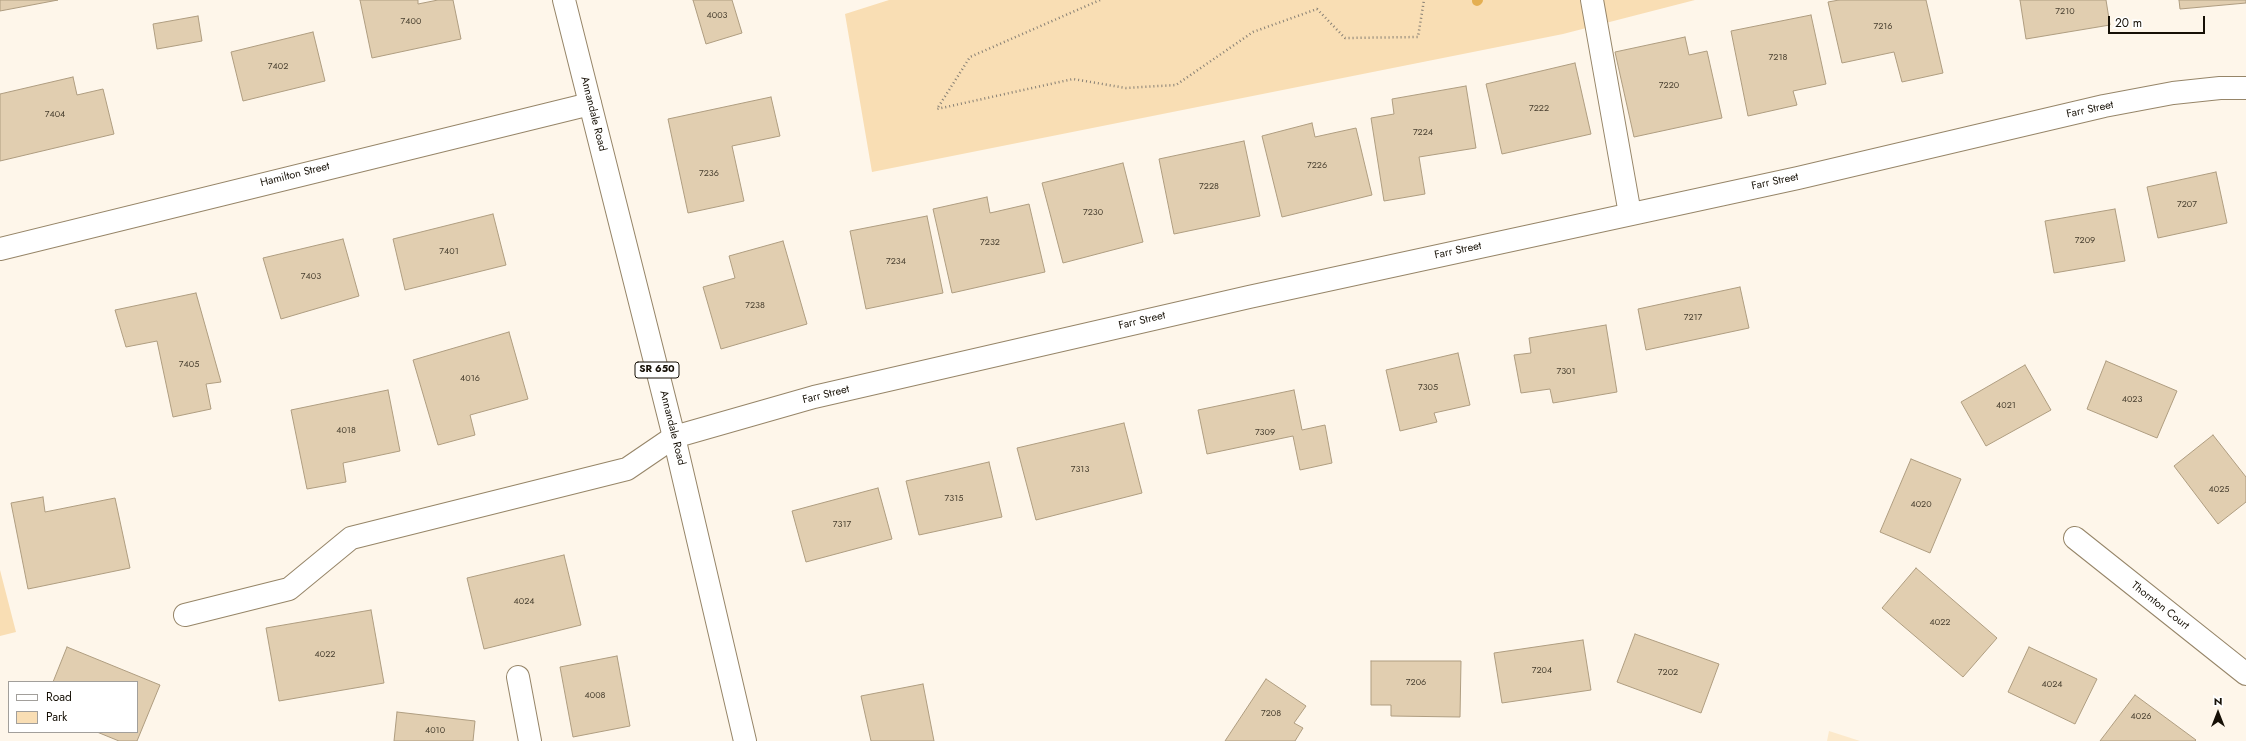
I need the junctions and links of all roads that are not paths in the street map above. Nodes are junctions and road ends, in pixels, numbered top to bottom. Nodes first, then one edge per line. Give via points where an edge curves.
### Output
1 (564, 0) edge
2 (1592, 0) edge
3 (2246, 88) edge
4 (590, 104) junction
5 (1630, 214) junction
6 (0, 249) edge
7 (674, 437) junction
8 (2075, 538) dead end
9 (185, 615) dead end
10 (2246, 674) edge
11 (518, 678) dead end
12 (530, 741) edge
13 (745, 741) edge

1 - 4 street, Annandale Road / SR 650
2 - 5 street
3 - 5 street, Farr Street via 2173,93 2104,106
4 - 6 street, Hamilton Street
4 - 7 street, Annandale Road / SR 650
5 - 7 street, Farr Street via 885,380
7 - 9 street, Farr Street via 627,469 350,538 289,589
7 - 13 street, Annandale Road / SR 650
8 - 10 street, Thornton Court
11 - 12 street

